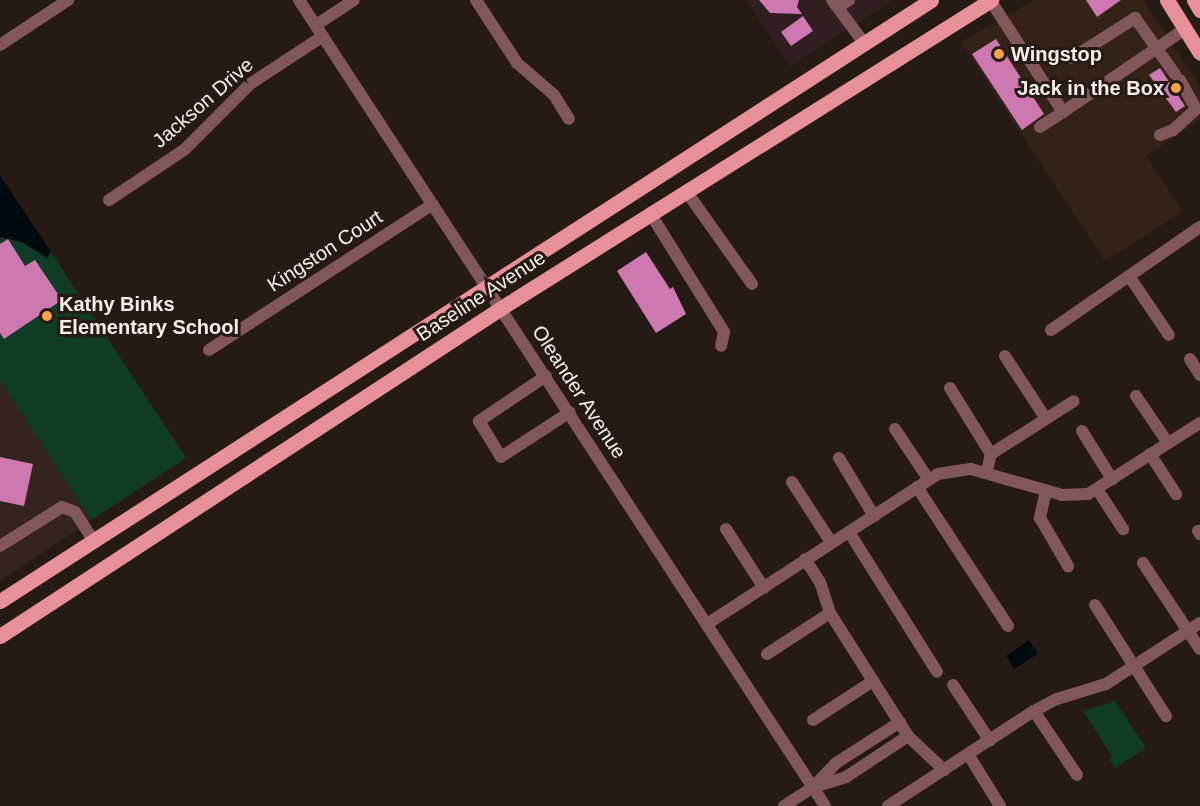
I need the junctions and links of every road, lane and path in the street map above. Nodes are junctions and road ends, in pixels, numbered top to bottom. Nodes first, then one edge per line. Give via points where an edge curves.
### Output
1 (68, 0) edge
2 (299, 0) edge
3 (354, 0) edge
4 (476, 0) edge
5 (931, 0) edge
6 (990, 0) edge
7 (1167, 0) edge
8 (1194, 0) edge
9 (840, 2) edge
10 (1200, 10) edge
11 (315, 25) junction
12 (1185, 29) junction
13 (323, 36) junction
14 (864, 44) junction
15 (0, 45) edge
16 (1158, 49) junction
17 (1200, 53) edge
18 (1072, 58) dead end
19 (1063, 112) junction
20 (569, 119) dead end
21 (1040, 127) dead end
22 (1160, 135) dead end
23 (686, 191) junction
24 (109, 200) dead end
25 (433, 204) junction
26 (650, 213) junction
27 (1200, 228) edge
28 (1129, 276) junction
29 (485, 284) junction
30 (752, 284) dead end
31 (501, 308) junction
32 (1051, 330) dead end
33 (1169, 334) dead end
34 (721, 346) dead end
35 (209, 350) dead end
36 (1005, 356) dead end
37 (1190, 359) dead end
38 (1200, 375) edge
39 (546, 376) junction
40 (950, 388) dead end
41 (1136, 396) dead end
42 (1074, 401) dead end
43 (570, 412) junction
44 (1046, 419) junction
45 (1200, 423) edge
46 (895, 429) dead end
47 (1082, 431) dead end
48 (1168, 443) junction
49 (991, 454) junction
50 (1150, 454) junction
51 (838, 458) dead end
52 (987, 471) junction
53 (1112, 479) junction
54 (929, 480) junction
55 (792, 482) dead end
56 (918, 487) junction
57 (1097, 489) junction
58 (1046, 491) junction
59 (1176, 494) dead end
60 (874, 516) junction
61 (726, 529) dead end
62 (1123, 529) dead end
63 (849, 532) junction
64 (93, 540) junction
65 (831, 542) junction
66 (0, 546) edge
67 (805, 559) junction
68 (1143, 563) dead end
69 (1068, 566) dead end
70 (764, 588) junction
71 (0, 601) edge
72 (1095, 605) dead end
73 (830, 613) junction
74 (707, 624) junction
75 (1200, 624) edge
76 (1008, 626) dead end
77 (1188, 631) junction
78 (0, 636) edge
79 (1200, 649) edge
80 (767, 654) dead end
81 (1135, 667) junction
82 (937, 672) dead end
83 (873, 681) junction
84 (953, 685) dead end
85 (1034, 711) junction
86 (1166, 716) dead end
87 (813, 720) dead end
88 (900, 722) junction
89 (908, 736) junction
90 (990, 741) junction
91 (855, 751) junction
92 (968, 754) junction
93 (865, 764) junction
94 (944, 770) junction
95 (1077, 775) dead end
96 (813, 787) junction
97 (897, 804) edge
98 (784, 806) edge
99 (825, 806) edge
100 (1000, 806) edge

1 - 15 street
2 - 11 street, Oleander Avenue
3 - 11 street
4 - 20 street via 517,63 554,95
5 - 14 main road, Baseline Avenue
6 - 19 street
6 - 23 main road, Baseline Avenue
7 - 12 main road
8 - 10 main road
9 - 14 street
11 - 13 street, Oleander Avenue
12 - 16 street
12 - 17 main road
13 - 24 street, Jackson Drive via 250,84 184,150
13 - 25 street, Oleander Avenue
14 - 29 main road, Baseline Avenue
16 - 18 street via 1135,18
16 - 19 street
16 - 22 street via 1196,109 1173,130
19 - 21 street
23 - 26 main road, Baseline Avenue
23 - 30 street
25 - 29 street, Oleander Avenue
25 - 35 street, Kingston Court
26 - 31 main road, Baseline Avenue
26 - 34 street via 724,332
27 - 28 street
28 - 32 street
28 - 33 street
29 - 31 street, Oleander Avenue
29 - 64 main road, Baseline Avenue
31 - 39 street, Oleander Avenue
31 - 78 main road, Baseline Avenue
36 - 44 street
37 - 38 street
39 - 43 street, Oleander Avenue
39 - 43 street via 479,421 501,457
40 - 49 street
41 - 48 street
42 - 44 street
43 - 74 street, Oleander Avenue
44 - 49 street
45 - 48 street
46 - 54 street
47 - 53 street
48 - 50 street
49 - 52 street
50 - 53 street
50 - 59 street
51 - 60 street
52 - 54 street via 954,469
52 - 58 street
53 - 57 street
54 - 56 street
55 - 65 street
56 - 60 street
56 - 76 street
57 - 58 street via 1088,494
57 - 62 street
58 - 69 street via 1040,518
60 - 63 street
61 - 70 street
63 - 65 street
63 - 82 street
64 - 66 street via 75,512 62,507
64 - 71 main road, Baseline Avenue
65 - 67 street
67 - 70 street
67 - 73 street via 820,582
68 - 77 street
70 - 74 street
72 - 81 street
73 - 80 street
73 - 83 street
74 - 96 street, Oleander Avenue
75 - 77 street
77 - 79 street
77 - 81 street
81 - 85 street via 1106,684 1057,699
81 - 86 street
83 - 87 street
83 - 88 street
84 - 90 street
85 - 90 street
85 - 95 street
88 - 89 street
88 - 91 street
89 - 93 street
89 - 94 street
90 - 92 street
91 - 93 street
91 - 96 street
92 - 94 street
92 - 100 street
93 - 96 street via 846,777
94 - 97 street
96 - 98 street
96 - 99 street, Oleander Avenue

